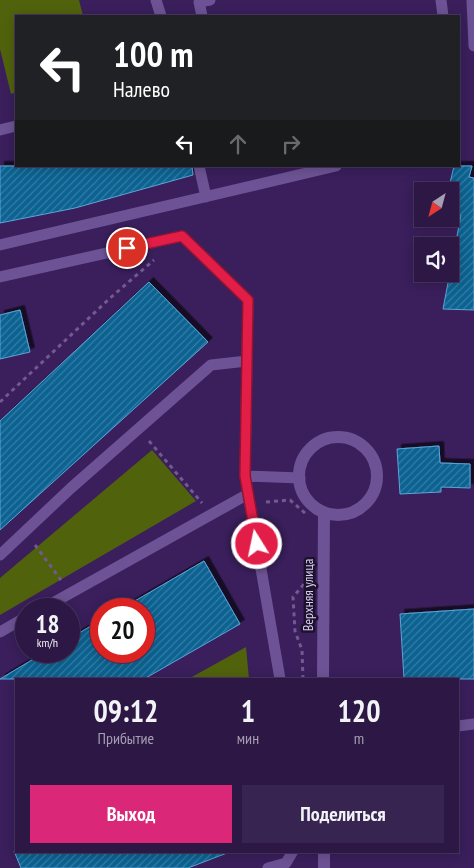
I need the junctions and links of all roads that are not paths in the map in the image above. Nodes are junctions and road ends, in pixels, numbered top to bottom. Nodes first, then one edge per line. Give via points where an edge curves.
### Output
1 (156, 0) edge
2 (441, 0) edge
3 (202, 1) edge
4 (473, 1) edge
5 (161, 15) edge
6 (202, 15) edge
7 (443, 15) edge
8 (474, 46) edge
9 (15, 126) edge
10 (0, 130) edge
11 (199, 167) edge
12 (332, 167) edge
13 (206, 197) junction
14 (0, 245) edge
15 (0, 277) edge
16 (247, 361) junction
17 (245, 476) junction
18 (300, 478) junction
19 (249, 500) junction
20 (324, 512) junction
21 (0, 555) edge
22 (61, 598) edge
23 (15, 623) edge
24 (0, 632) edge
25 (280, 678) edge
26 (324, 678) edge
27 (474, 724) edge
28 (459, 726) edge
29 (292, 853) edge
30 (324, 853) edge
31 (268, 868) edge
32 (324, 868) edge

1 - 5 lane
2 - 7 lane
3 - 6 lane
4 - 8 lane
9 - 10 lane
11 - 13 lane
12 - 13 lane
13 - 14 lane
15 - 16 lane via 182,236 248,300
16 - 17 lane
16 - 21 lane via 211,365
17 - 18 lane
17 - 19 lane
18 - 20 street via 304,495
18 - 20 street via 302,460 309,450 330,437 354,440 373,458 376,484 362,507 337,515
19 - 22 lane via 212,514
19 - 25 lane
20 - 26 street, Верхняя улица
23 - 24 lane
27 - 28 lane
29 - 31 lane via 286,863
30 - 32 street

